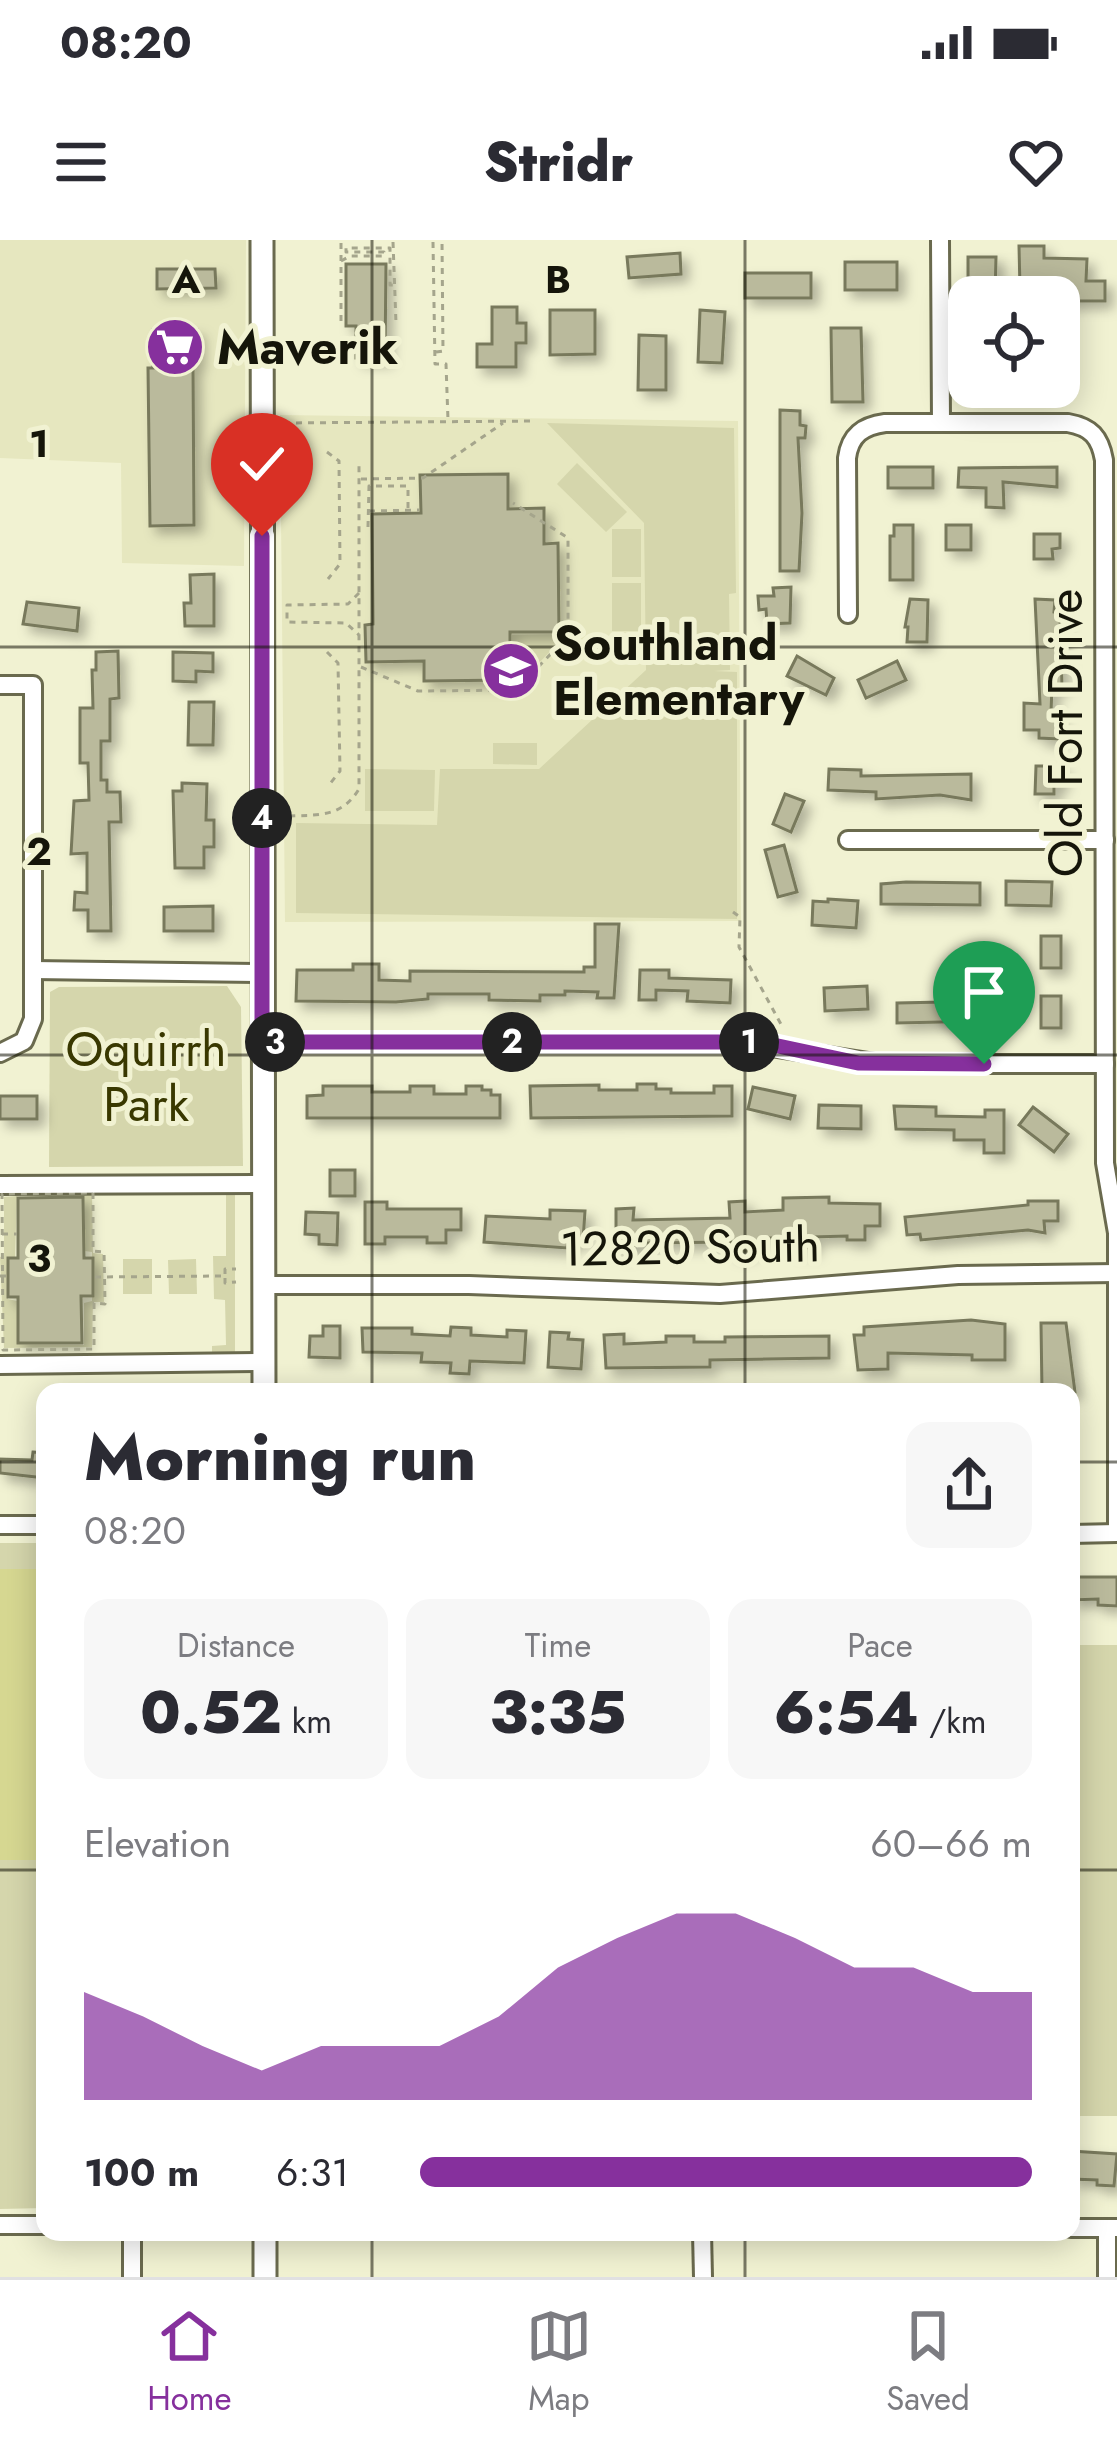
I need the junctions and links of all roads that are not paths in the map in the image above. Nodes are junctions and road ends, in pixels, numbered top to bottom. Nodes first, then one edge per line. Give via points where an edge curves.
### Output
1 (262, 240) edge
2 (940, 240) edge
3 (941, 423) junction
4 (848, 614) dead end
5 (0, 685) edge
6 (848, 840) dead end
7 (1105, 840) junction
8 (33, 970) junction
9 (262, 973) junction
10 (262, 1042) junction
11 (0, 1053) edge
12 (1105, 1064) junction
13 (263, 1184) junction
14 (0, 1185) edge
15 (1117, 1274) edge
16 (264, 1285) junction
17 (264, 1362) junction
18 (0, 1365) edge
19 (264, 1383) edge
20 (0, 1525) edge
21 (36, 1525) edge
22 (1080, 1534) edge
23 (1117, 1534) edge
24 (0, 2225) edge
25 (36, 2225) edge
26 (1080, 2228) edge
27 (1112, 2228) edge
28 (132, 2241) edge
29 (265, 2241) edge
30 (703, 2241) edge
31 (132, 2277) edge
32 (265, 2277) edge
33 (703, 2277) edge
34 (1107, 2277) edge

1 - 9 main road
2 - 3 street
3 - 4 street via 885,423 851,442
3 - 7 street, Old Fort Drive via 1068,423 1096,436 1104,460
5 - 8 street via 33,685
6 - 7 street
7 - 12 street, Old Fort Drive
8 - 9 street
8 - 11 street via 24,1042
9 - 10 main road
10 - 12 street via 739,1042 883,1064
10 - 13 main road
12 - 15 street, Old Fort Drive
13 - 14 street
13 - 16 main road
15 - 16 street, 12820 South via 958,1275 720,1294
15 - 23 street, Old Fort Drive
16 - 17 main road
17 - 18 street
17 - 19 main road
20 - 21 street
22 - 23 street
24 - 25 street
26 - 27 street
27 - 34 street
28 - 31 street
29 - 32 main road
30 - 33 street

